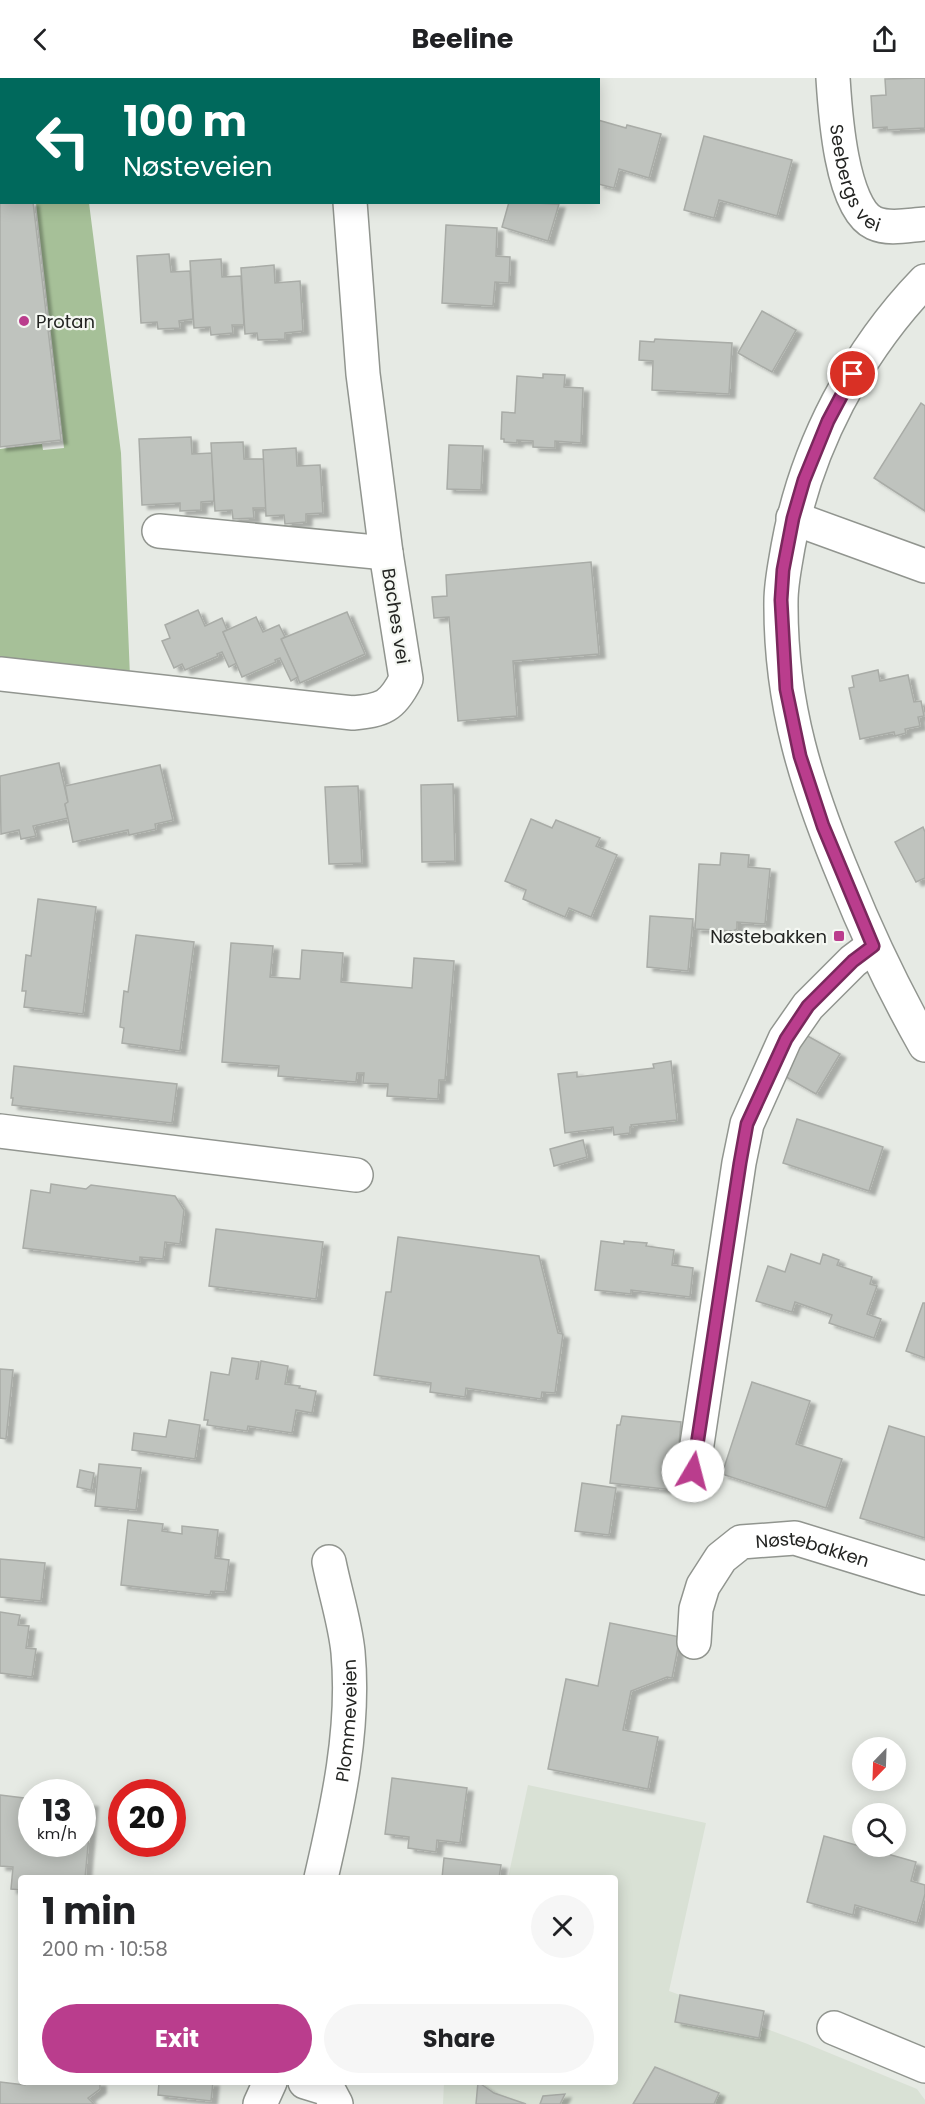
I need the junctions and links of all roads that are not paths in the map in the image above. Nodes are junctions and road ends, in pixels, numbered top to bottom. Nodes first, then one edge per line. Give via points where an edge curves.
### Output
1 (833, 78) edge
2 (350, 204) edge
3 (925, 224) edge
4 (925, 281) edge
5 (793, 518) junction
6 (159, 531) dead end
7 (386, 553) junction
8 (925, 566) edge
9 (0, 674) edge
10 (873, 946) junction
11 (925, 1045) edge
12 (0, 1131) edge
13 (356, 1175) dead end
14 (693, 1471) dead end
15 (329, 1562) dead end
16 (925, 1578) edge
17 (694, 1642) dead end
18 (322, 1875) edge
19 (834, 2028) dead end
20 (925, 2066) edge
21 (269, 2085) edge
22 (315, 2085) edge
23 (260, 2104) edge
24 (336, 2104) edge

1 - 3 street, Seebergs vei via 837,138 852,195 861,211 872,223 885,226
2 - 7 street, Baches vei via 363,374
4 - 5 street via 885,326 853,374 815,451
5 - 8 street
5 - 10 street via 781,600 786,689 793,727 823,826
6 - 7 street
7 - 9 street, Baches vei via 406,679 398,695 378,710 353,713
10 - 11 street
10 - 14 street via 808,1006 786,1039 747,1124
12 - 13 street
15 - 18 street, Plommeveien via 348,1650 350,1691 343,1767
16 - 17 street, Nøstebakken via 795,1538 741,1542 721,1558 703,1586 696,1609
19 - 20 street
21 - 23 street
22 - 24 street via 328,2089

